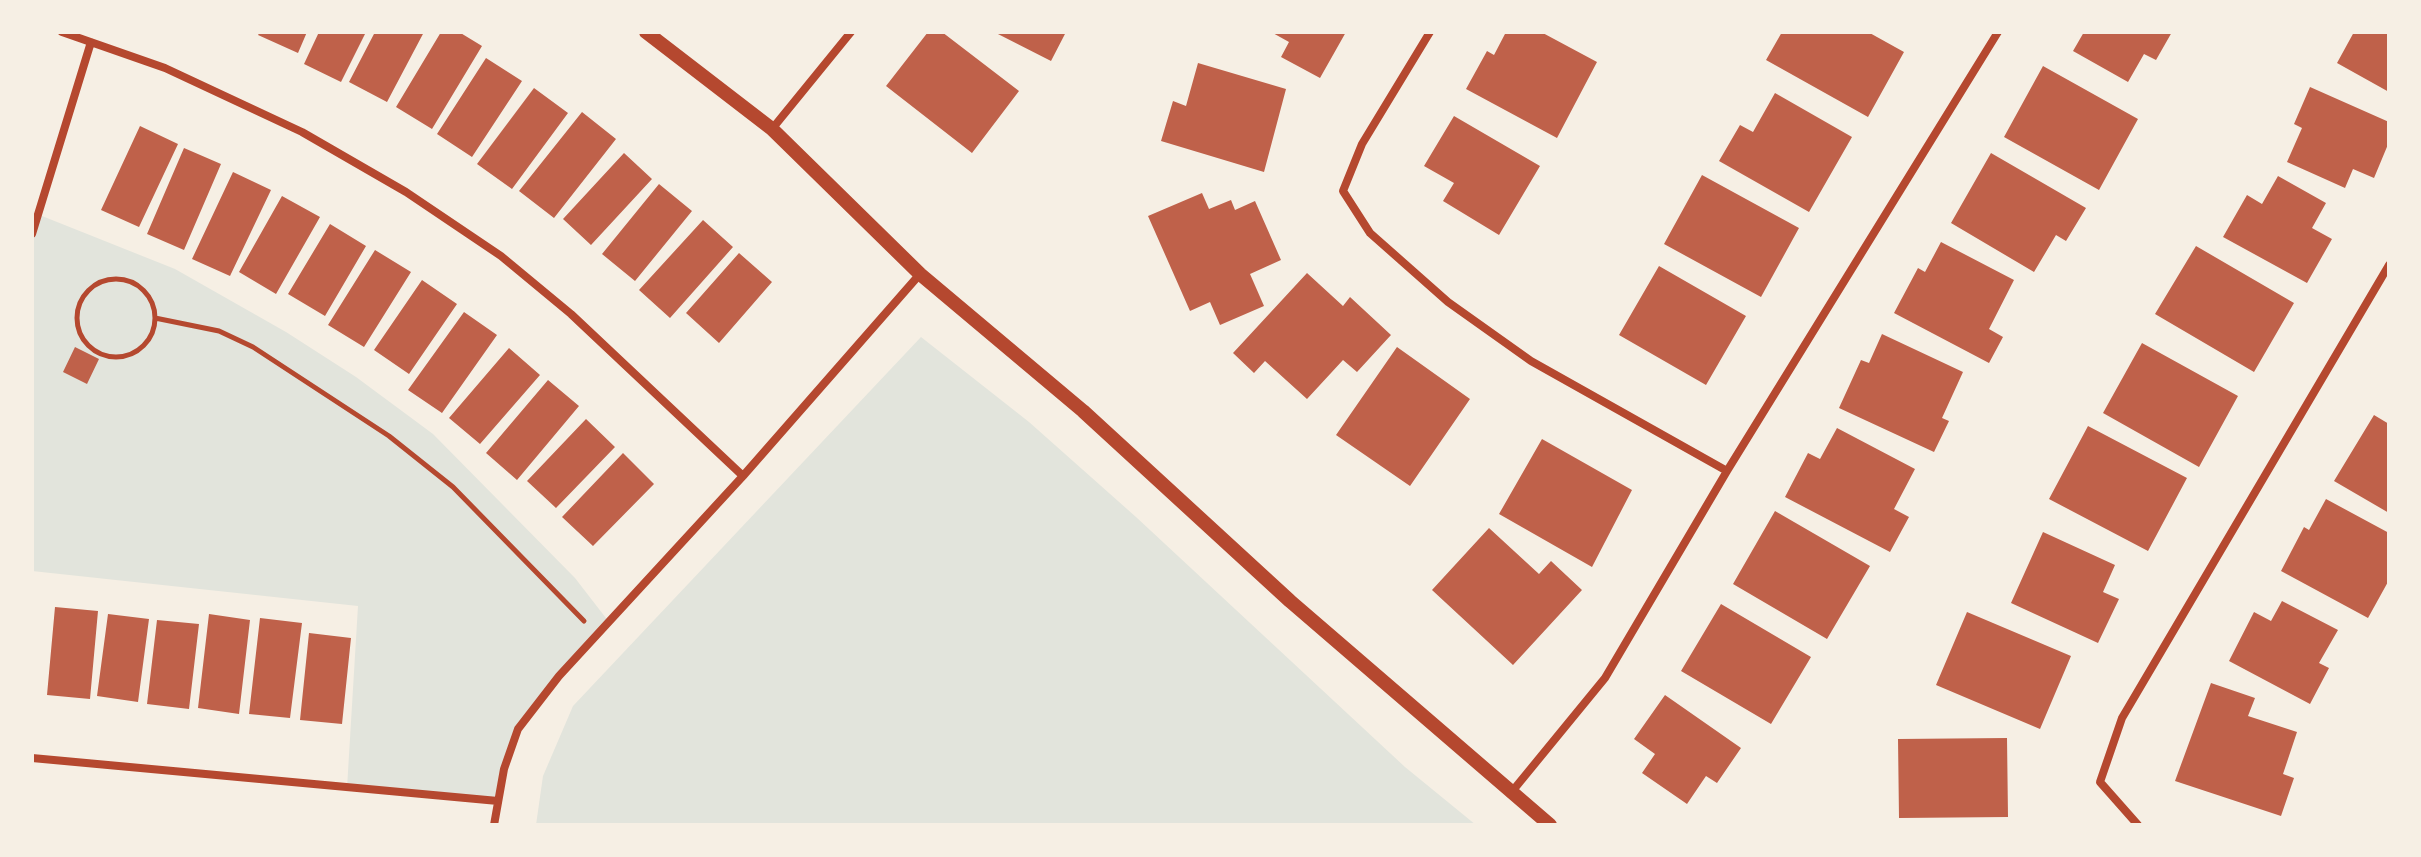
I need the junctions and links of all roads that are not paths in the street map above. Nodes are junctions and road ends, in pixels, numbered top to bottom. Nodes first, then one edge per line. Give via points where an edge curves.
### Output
1 (62, 32) edge
2 (646, 32) edge
3 (851, 32) edge
4 (1430, 32) edge
5 (1998, 32) edge
6 (91, 42) junction
7 (772, 129) junction
8 (32, 234) edge
9 (2389, 265) edge
10 (920, 274) junction
11 (1727, 471) junction
12 (743, 476) junction
13 (32, 758) edge
14 (1510, 794) junction
15 (498, 801) junction
16 (494, 825) edge
17 (1550, 825) edge
18 (2138, 825) edge

1 - 6 street
2 - 7 street
3 - 7 street
4 - 11 street via 1362,144 1343,191 1370,233 1459,311 1531,361
5 - 11 street
6 - 8 street
6 - 12 street via 165,68 288,126 406,192 501,256 559,304
7 - 10 street
9 - 18 street via 2122,718 2100,782
10 - 12 street
10 - 14 street via 1083,411
11 - 14 street via 1605,678
12 - 15 street via 518,729
13 - 15 street
14 - 17 street
15 - 16 street

